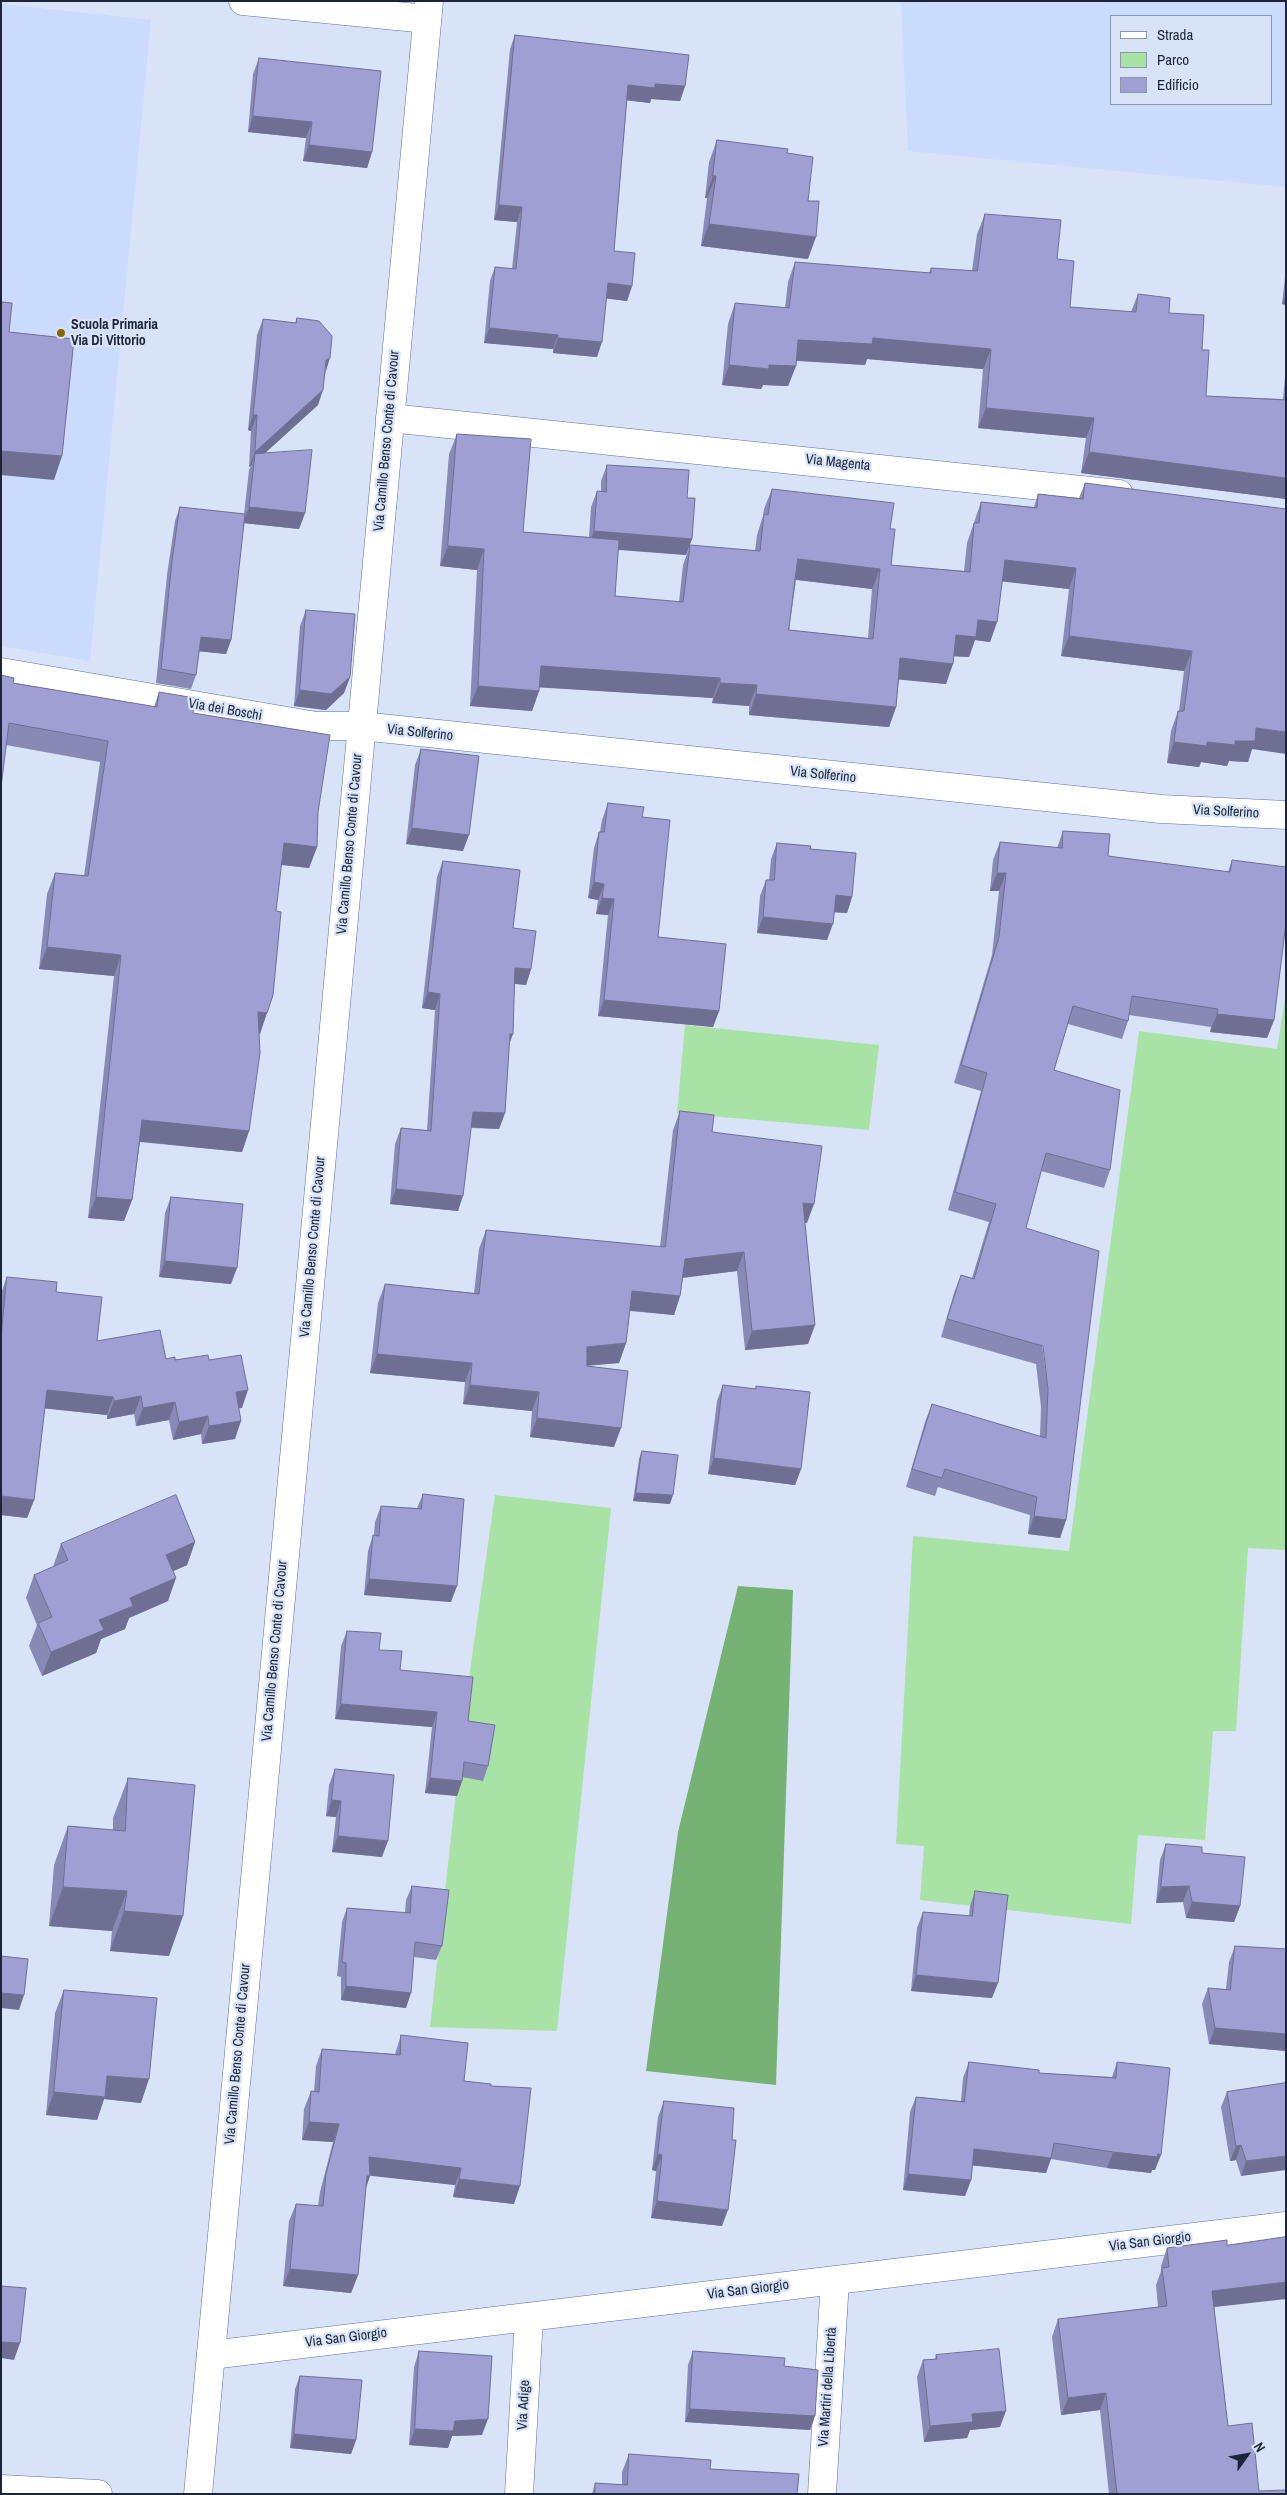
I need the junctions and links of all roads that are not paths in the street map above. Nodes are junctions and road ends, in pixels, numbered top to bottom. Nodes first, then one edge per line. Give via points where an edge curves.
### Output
1 (243, 1) edge
2 (428, 10) edge
3 (390, 418) junction
4 (1141, 496) edge
5 (1, 672) edge
6 (361, 726) junction
7 (1286, 814) edge
8 (1286, 2226) edge
9 (835, 2280) junction
10 (529, 2317) junction
11 (210, 2355) junction
12 (1, 2489) edge
13 (98, 2494) edge
14 (198, 2494) edge
15 (519, 2494) edge
16 (822, 2494) edge

1 - 2 street
2 - 3 street, Via Camillo Benso Conte di Cavour
3 - 4 street, Via Magenta
3 - 6 street, Via Camillo Benso Conte di Cavour
5 - 6 street, Via dei Boschi via 316,726
6 - 7 street, Via Solferino via 1152,808
6 - 11 street, Via Camillo Benso Conte di Cavour
8 - 9 street, Via San Giorgio
9 - 10 street, Via San Giorgio
9 - 16 street, Via Martiri della Libertà
10 - 11 street, Via San Giorgio
10 - 15 street, Via Adige
11 - 14 street, Via Camillo Benso Conte di Cavour
12 - 13 street

